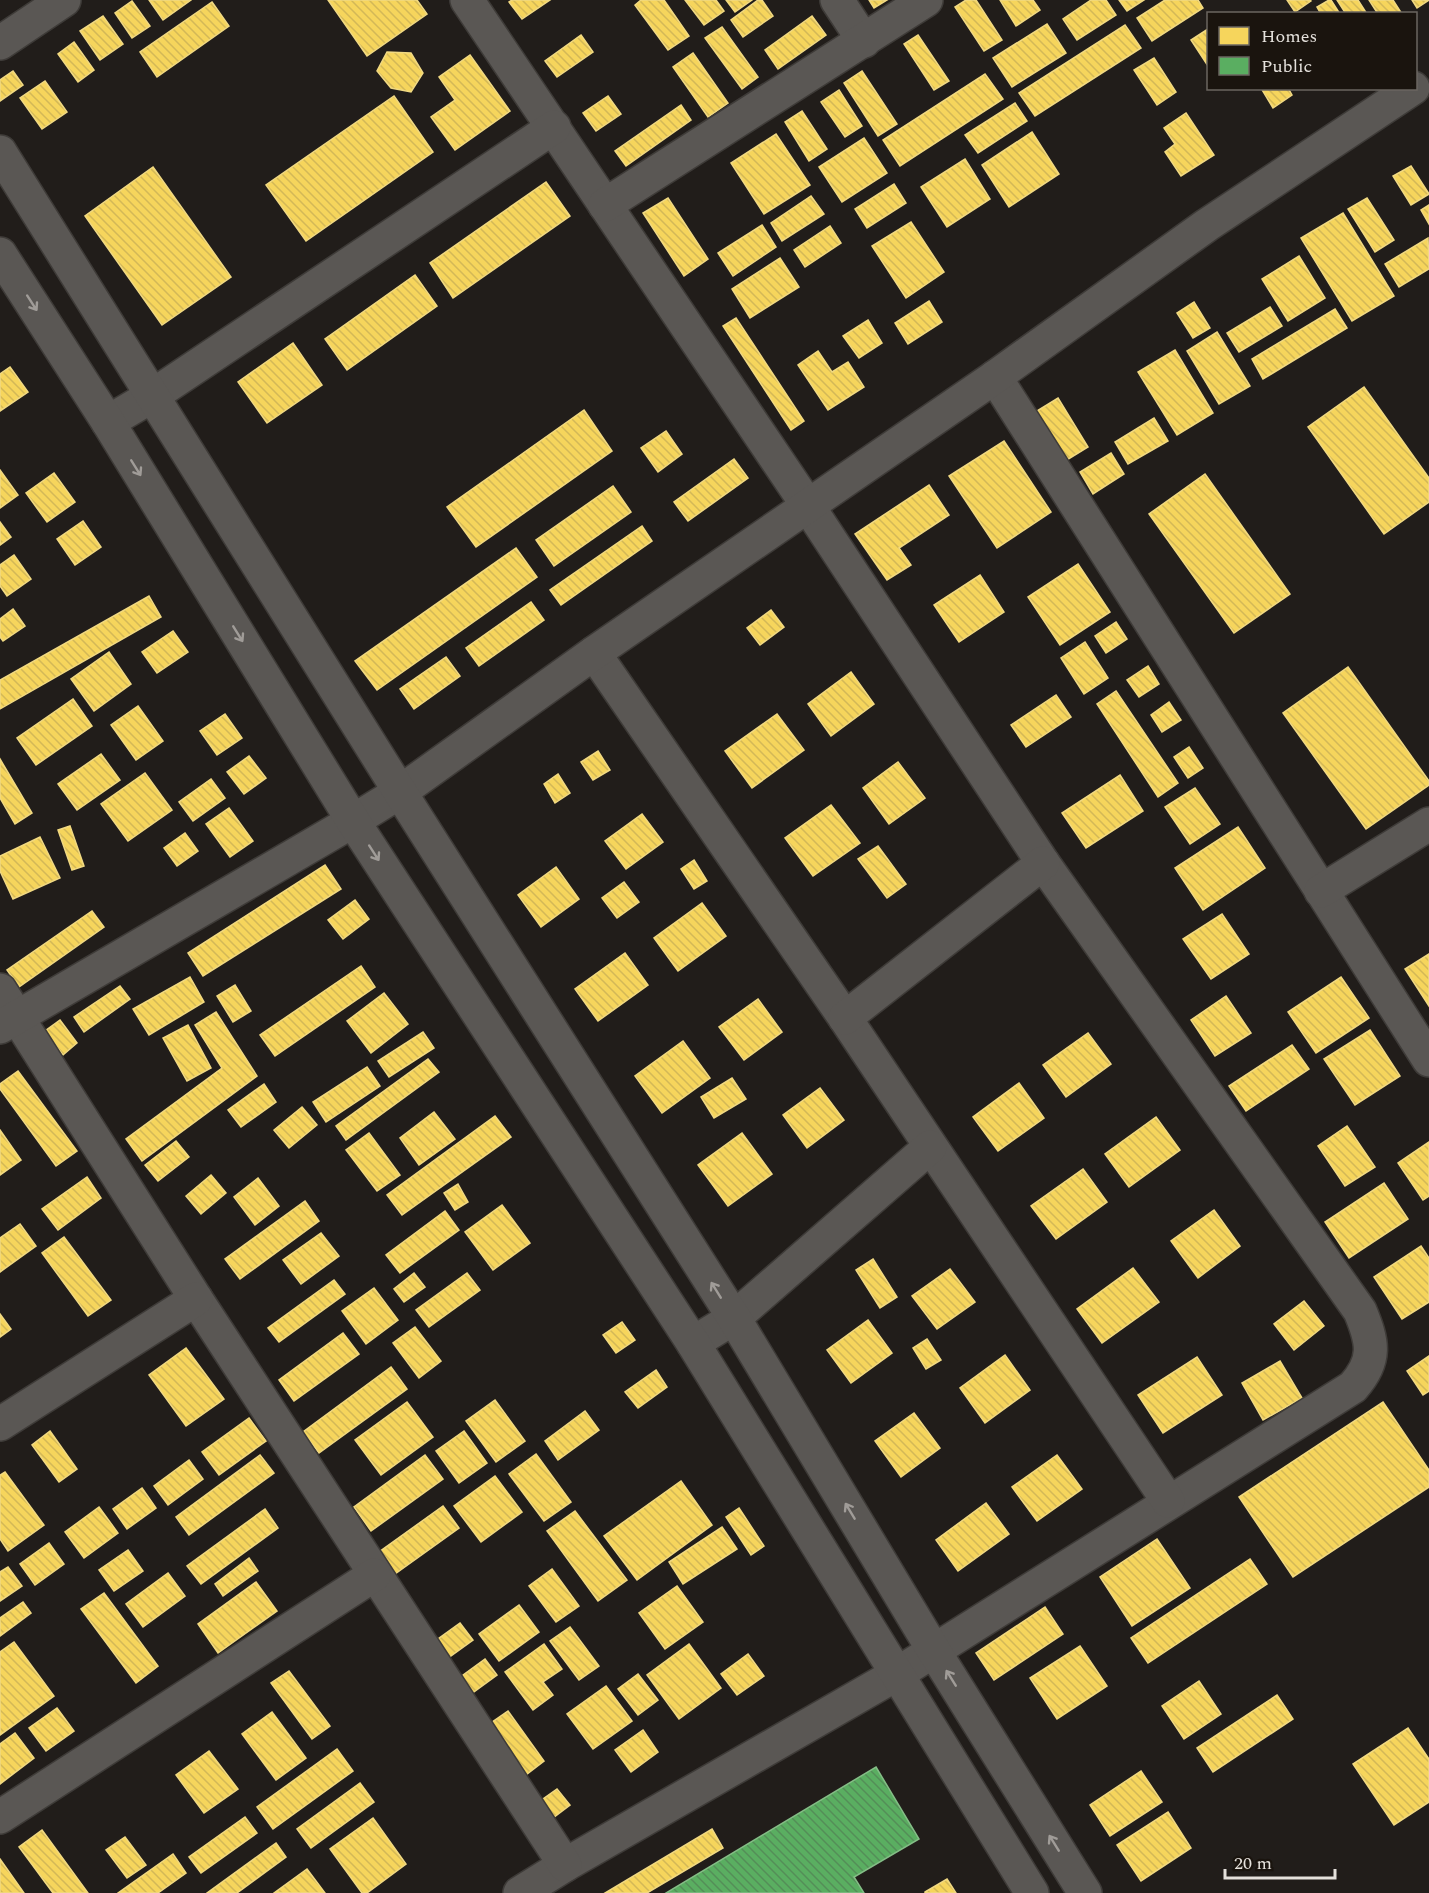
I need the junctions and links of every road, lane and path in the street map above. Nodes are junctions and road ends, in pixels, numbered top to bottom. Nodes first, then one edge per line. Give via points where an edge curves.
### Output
1 (64, 0) edge
2 (467, 0) edge
3 (837, 0) edge
4 (926, 0) edge
5 (864, 41) junction
6 (0, 43) edge
7 (1411, 90) edge
8 (554, 127) junction
9 (0, 152) edge
10 (606, 205) junction
11 (0, 254) edge
12 (995, 377) junction
13 (152, 396) junction
14 (108, 422) junction
15 (808, 506) junction
16 (594, 653) junction
17 (400, 792) junction
18 (353, 821) junction
19 (1429, 824) edge
20 (1043, 863) junction
21 (1322, 891) junction
22 (6, 1011) edge
23 (845, 1018) junction
24 (1429, 1060) edge
25 (930, 1147) junction
26 (196, 1299) junction
27 (734, 1318) junction
28 (693, 1343) junction
29 (0, 1424) edge
30 (1168, 1502) junction
31 (374, 1575) junction
32 (934, 1651) junction
33 (897, 1674) junction
34 (0, 1817) edge
35 (565, 1865) junction
36 (520, 1893) edge
37 (1032, 1893) edge
38 (1085, 1893) edge

1 - 6 street
2 - 8 street
3 - 5 street
4 - 5 street
5 - 10 street
7 - 12 street via 1207,225
8 - 10 street
8 - 13 street
9 - 13 street
10 - 15 street
11 -> 14 street
12 - 15 street
12 - 21 street
13 - 14 street
13 - 17 street
14 -> 18 street
15 - 16 street
15 - 20 street
16 - 17 street
16 - 23 street
17 - 18 street
27 -> 17 street
18 - 22 street
18 -> 28 street
19 - 21 street
20 - 23 street
20 - 30 street via 1360,1311 1370,1336 1371,1358 1353,1387
21 - 24 street
22 - 26 street
23 - 25 street
25 - 27 street
25 - 30 street
26 - 29 street
26 - 31 street
27 - 28 street
32 -> 27 street
28 - 33 street
30 - 32 street
31 - 34 street
31 - 35 street
32 - 33 street
38 -> 32 street
33 - 35 street
33 - 37 street
35 - 36 street

